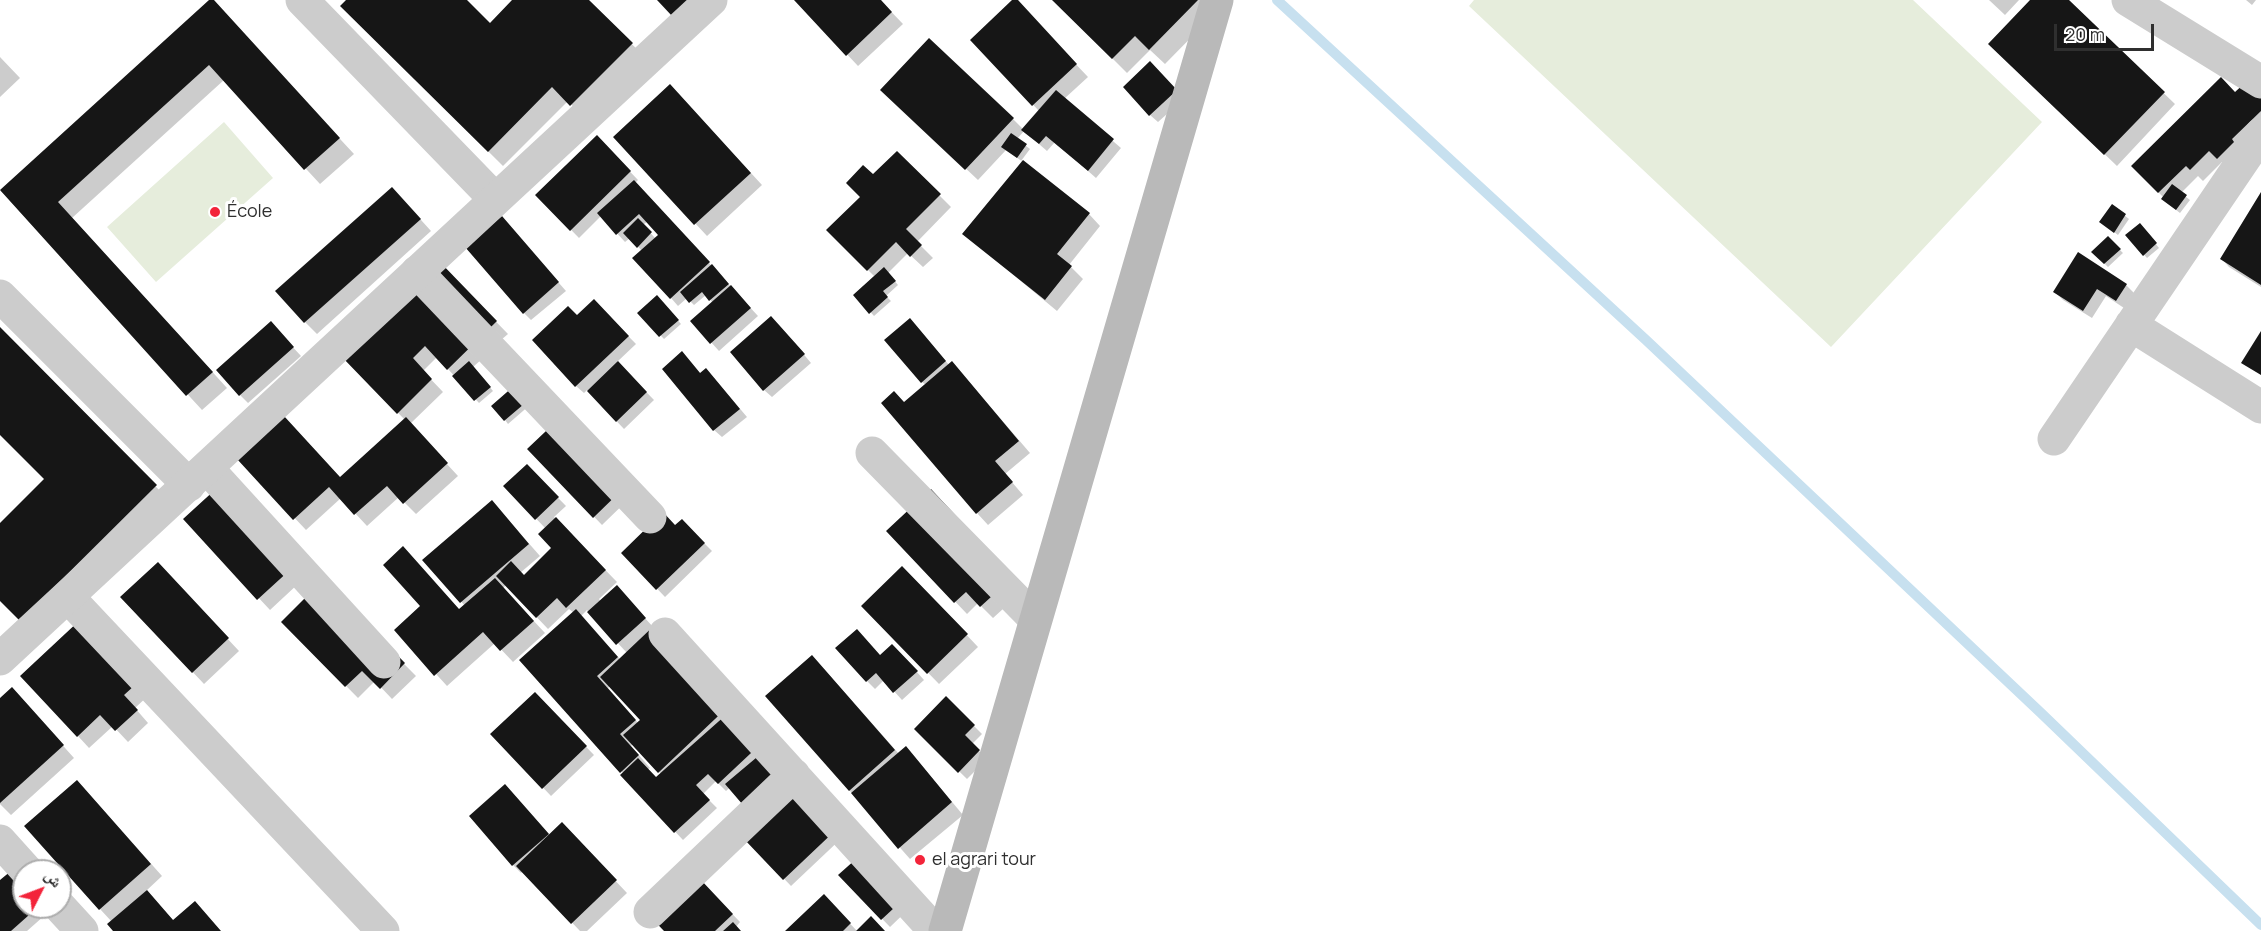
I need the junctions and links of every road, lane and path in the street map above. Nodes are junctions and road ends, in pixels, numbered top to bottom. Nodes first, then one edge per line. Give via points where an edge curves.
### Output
1 (302, 0) edge
2 (711, 0) edge
3 (1217, 0) edge
4 (2128, 0) edge
5 (2261, 82) edge
6 (2261, 134) edge
7 (495, 199) junction
8 (417, 272) junction
9 (0, 296) edge
10 (2131, 325) junction
11 (2261, 407) edge
12 (2054, 439) dead end
13 (872, 453) dead end
14 (198, 476) junction
15 (650, 517) dead end
16 (68, 597) junction
17 (1035, 619) junction
18 (665, 634) dead end
19 (0, 659) edge
20 (384, 662) dead end
21 (794, 775) junction
22 (0, 841) edge
23 (16, 859) edge
24 (650, 912) dead end
25 (71, 919) edge
26 (82, 931) edge
27 (383, 931) edge
28 (935, 931) edge
29 (945, 931) edge

1 - 7 street
2 - 7 street
3 - 17 main road
4 - 5 street
6 - 10 street
7 - 8 street
8 - 14 street
8 - 15 street
9 - 14 street
10 - 11 street
10 - 12 street
13 - 17 street
14 - 16 street
14 - 20 street
16 - 19 street
16 - 27 street
17 - 29 main road
18 - 21 street
21 - 24 street
21 - 28 street
22 - 23 street
25 - 26 street

